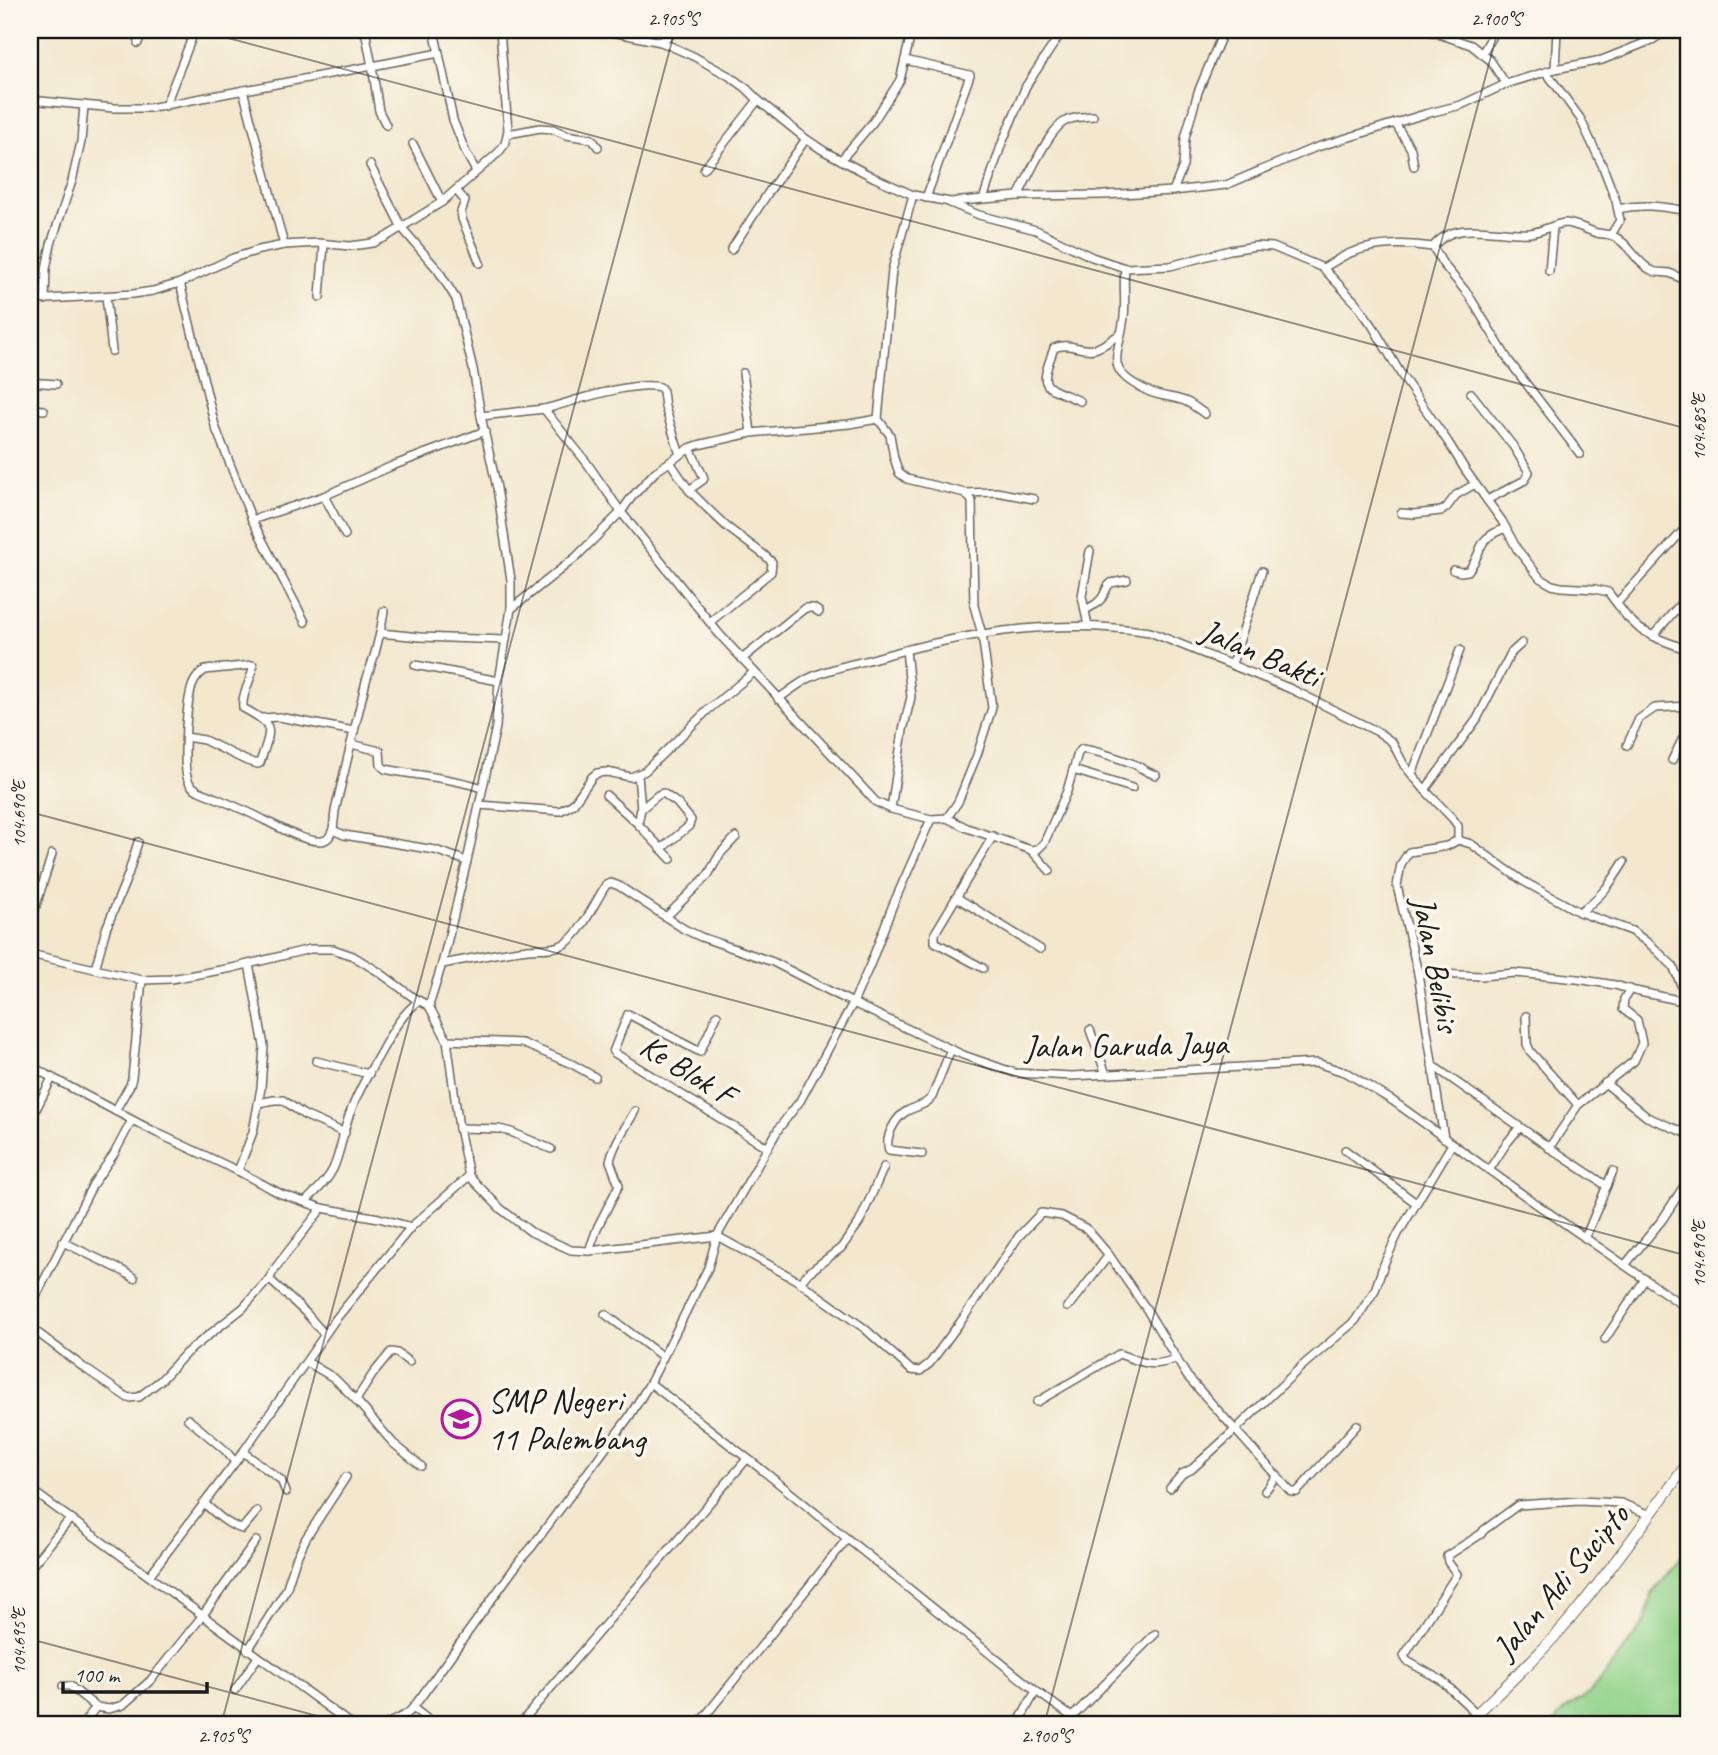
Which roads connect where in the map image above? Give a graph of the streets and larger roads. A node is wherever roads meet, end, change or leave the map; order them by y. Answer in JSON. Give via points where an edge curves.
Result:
{"nodes":[{"id":1,"x":143,"y":30,"type":"edge"},
{"id":2,"x":195,"y":30,"type":"edge"},
{"id":3,"x":365,"y":30,"type":"edge"},
{"id":4,"x":434,"y":30,"type":"edge"},
{"id":5,"x":500,"y":30,"type":"edge"},
{"id":6,"x":603,"y":30,"type":"edge"},
{"id":7,"x":675,"y":30,"type":"edge"},
{"id":8,"x":912,"y":30,"type":"edge"},
{"id":9,"x":1063,"y":30,"type":"edge"},
{"id":10,"x":1224,"y":30,"type":"edge"},
{"id":11,"x":1427,"y":30,"type":"edge"},
{"id":12,"x":1495,"y":30,"type":"edge"},
{"id":13,"x":1557,"y":30,"type":"edge"},
{"id":14,"x":1670,"y":30,"type":"edge"},
{"id":15,"x":661,"y":42,"type":"junction"},
{"id":16,"x":138,"y":43,"type":"dead end"},
{"id":17,"x":439,"y":53,"type":"junction"},
{"id":18,"x":1482,"y":54,"type":"junction"},
{"id":19,"x":905,"y":60,"type":"junction"},
{"id":20,"x":372,"y":66,"type":"junction"},
{"id":21,"x":1555,"y":69,"type":"junction"},
{"id":22,"x":1546,"y":72,"type":"junction"},
{"id":23,"x":1506,"y":84,"type":"junction"},
{"id":24,"x":243,"y":90,"type":"junction"},
{"id":25,"x":30,"y":100,"type":"edge"},
{"id":26,"x":758,"y":100,"type":"junction"},
{"id":27,"x":84,"y":105,"type":"junction"},
{"id":28,"x":165,"y":106,"type":"junction"},
{"id":29,"x":1093,"y":116,"type":"dead end"},
{"id":30,"x":1395,"y":123,"type":"junction"},
{"id":31,"x":386,"y":125,"type":"dead end"},
{"id":32,"x":508,"y":134,"type":"junction"},
{"id":33,"x":806,"y":139,"type":"junction"},
{"id":34,"x":412,"y":144,"type":"dead end"},
{"id":35,"x":598,"y":147,"type":"dead end"},
{"id":36,"x":841,"y":160,"type":"junction"},
{"id":37,"x":370,"y":165,"type":"dead end"},
{"id":38,"x":1414,"y":166,"type":"dead end"},
{"id":39,"x":704,"y":169,"type":"dead end"},
{"id":40,"x":476,"y":171,"type":"junction"},
{"id":41,"x":456,"y":190,"type":"junction"},
{"id":42,"x":1173,"y":191,"type":"junction"},
{"id":43,"x":913,"y":195,"type":"junction"},
{"id":44,"x":1018,"y":196,"type":"junction"},
{"id":45,"x":926,"y":198,"type":"junction"},
{"id":46,"x":983,"y":198,"type":"junction"},
{"id":47,"x":442,"y":202,"type":"junction"},
{"id":48,"x":950,"y":202,"type":"junction"},
{"id":49,"x":1618,"y":209,"type":"junction"},
{"id":50,"x":1688,"y":211,"type":"edge"},
{"id":51,"x":1553,"y":227,"type":"junction"},
{"id":52,"x":401,"y":228,"type":"junction"},
{"id":53,"x":1611,"y":235,"type":"junction"},
{"id":54,"x":324,"y":244,"type":"junction"},
{"id":55,"x":284,"y":245,"type":"junction"},
{"id":56,"x":1433,"y":247,"type":"junction"},
{"id":57,"x":731,"y":250,"type":"dead end"},
{"id":58,"x":480,"y":263,"type":"dead end"},
{"id":59,"x":1125,"y":268,"type":"junction"},
{"id":60,"x":1323,"y":268,"type":"junction"},
{"id":61,"x":1549,"y":271,"type":"dead end"},
{"id":62,"x":180,"y":283,"type":"junction"},
{"id":63,"x":1688,"y":283,"type":"edge"},
{"id":64,"x":106,"y":296,"type":"junction"},
{"id":65,"x":320,"y":297,"type":"dead end"},
{"id":66,"x":30,"y":300,"type":"edge"},
{"id":67,"x":45,"y":300,"type":"junction"},
{"id":68,"x":1120,"y":333,"type":"junction"},
{"id":69,"x":112,"y":351,"type":"dead end"},
{"id":70,"x":743,"y":373,"type":"dead end"},
{"id":71,"x":30,"y":382,"type":"edge"},
{"id":72,"x":56,"y":384,"type":"dead end"},
{"id":73,"x":1471,"y":393,"type":"dead end"},
{"id":74,"x":1080,"y":401,"type":"dead end"},
{"id":75,"x":30,"y":409,"type":"edge"},
{"id":76,"x":544,"y":409,"type":"junction"},
{"id":77,"x":44,"y":410,"type":"dead end"},
{"id":78,"x":1205,"y":414,"type":"dead end"},
{"id":79,"x":481,"y":416,"type":"junction"},
{"id":80,"x":878,"y":419,"type":"junction"},
{"id":81,"x":485,"y":431,"type":"junction"},
{"id":82,"x":751,"y":433,"type":"junction"},
{"id":83,"x":690,"y":448,"type":"junction"},
{"id":84,"x":1580,"y":454,"type":"dead end"},
{"id":85,"x":680,"y":455,"type":"junction"},
{"id":86,"x":670,"y":462,"type":"junction"},
{"id":87,"x":1475,"y":484,"type":"junction"},
{"id":88,"x":689,"y":490,"type":"junction"},
{"id":89,"x":965,"y":493,"type":"junction"},
{"id":90,"x":324,"y":496,"type":"junction"},
{"id":91,"x":1034,"y":499,"type":"dead end"},
{"id":92,"x":1487,"y":500,"type":"junction"},
{"id":93,"x":621,"y":512,"type":"junction"},
{"id":94,"x":1401,"y":513,"type":"dead end"},
{"id":95,"x":252,"y":520,"type":"junction"},
{"id":96,"x":1688,"y":525,"type":"edge"},
{"id":97,"x":1506,"y":528,"type":"junction"},
{"id":98,"x":345,"y":535,"type":"dead end"},
{"id":99,"x":1090,"y":551,"type":"dead end"},
{"id":100,"x":1453,"y":570,"type":"dead end"},
{"id":101,"x":1262,"y":571,"type":"dead end"},
{"id":102,"x":1127,"y":580,"type":"dead end"},
{"id":103,"x":1688,"y":595,"type":"edge"},
{"id":104,"x":1617,"y":603,"type":"junction"},
{"id":105,"x":511,"y":609,"type":"junction"},
{"id":106,"x":1085,"y":610,"type":"junction"},
{"id":107,"x":384,"y":611,"type":"dead end"},
{"id":108,"x":819,"y":612,"type":"dead end"},
{"id":109,"x":305,"y":622,"type":"dead end"},
{"id":110,"x":710,"y":622,"type":"junction"},
{"id":111,"x":1088,"y":626,"type":"junction"},
{"id":112,"x":380,"y":633,"type":"junction"},
{"id":113,"x":982,"y":634,"type":"junction"},
{"id":114,"x":1653,"y":636,"type":"junction"},
{"id":115,"x":506,"y":640,"type":"junction"},
{"id":116,"x":1522,"y":643,"type":"dead end"},
{"id":117,"x":906,"y":650,"type":"junction"},
{"id":118,"x":1460,"y":650,"type":"dead end"},
{"id":119,"x":1688,"y":650,"type":"edge"},
{"id":120,"x":742,"y":659,"type":"junction"},
{"id":121,"x":1232,"y":664,"type":"junction"},
{"id":122,"x":415,"y":665,"type":"dead end"},
{"id":123,"x":754,"y":673,"type":"junction"},
{"id":124,"x":499,"y":681,"type":"junction"},
{"id":125,"x":778,"y":699,"type":"junction"},
{"id":126,"x":1688,"y":706,"type":"edge"},
{"id":127,"x":262,"y":718,"type":"junction"},
{"id":128,"x":1688,"y":728,"type":"edge"},
{"id":129,"x":354,"y":731,"type":"junction"},
{"id":130,"x":186,"y":737,"type":"junction"},
{"id":131,"x":351,"y":744,"type":"junction"},
{"id":132,"x":1627,"y":745,"type":"dead end"},
{"id":133,"x":1672,"y":760,"type":"dead end"},
{"id":134,"x":1073,"y":770,"type":"junction"},
{"id":135,"x":1412,"y":774,"type":"junction"},
{"id":136,"x":638,"y":775,"type":"junction"},
{"id":137,"x":1156,"y":775,"type":"dead end"},
{"id":138,"x":482,"y":788,"type":"junction"},
{"id":139,"x":1132,"y":788,"type":"dead end"},
{"id":140,"x":1425,"y":790,"type":"junction"},
{"id":141,"x":606,"y":794,"type":"dead end"},
{"id":142,"x":479,"y":805,"type":"junction"},
{"id":143,"x":641,"y":809,"type":"junction"},
{"id":144,"x":891,"y":809,"type":"junction"},
{"id":145,"x":947,"y":818,"type":"junction"},
{"id":146,"x":931,"y":819,"type":"junction"},
{"id":147,"x":638,"y":824,"type":"junction"},
{"id":148,"x":333,"y":830,"type":"junction"},
{"id":149,"x":993,"y":836,"type":"junction"},
{"id":150,"x":736,"y":837,"type":"dead end"},
{"id":151,"x":1458,"y":840,"type":"junction"},
{"id":152,"x":138,"y":842,"type":"dead end"},
{"id":153,"x":662,"y":849,"type":"junction"},
{"id":154,"x":1031,"y":850,"type":"junction"},
{"id":155,"x":52,"y":854,"type":"dead end"},
{"id":156,"x":671,"y":859,"type":"dead end"},
{"id":157,"x":467,"y":861,"type":"junction"},
{"id":158,"x":1624,"y":862,"type":"dead end"},
{"id":159,"x":1050,"y":871,"type":"dead end"},
{"id":160,"x":956,"y":897,"type":"junction"},
{"id":161,"x":1579,"y":912,"type":"junction"},
{"id":162,"x":666,"y":917,"type":"junction"},
{"id":163,"x":30,"y":925,"type":"edge"},
{"id":164,"x":1040,"y":949,"type":"dead end"},
{"id":165,"x":30,"y":954,"type":"edge"},
{"id":166,"x":249,"y":964,"type":"junction"},
{"id":167,"x":442,"y":964,"type":"junction"},
{"id":168,"x":984,"y":968,"type":"dead end"},
{"id":169,"x":95,"y":969,"type":"junction"},
{"id":170,"x":1418,"y":973,"type":"junction"},
{"id":171,"x":142,"y":980,"type":"junction"},
{"id":172,"x":1630,"y":989,"type":"junction"},
{"id":173,"x":1685,"y":995,"type":"edge"},
{"id":174,"x":419,"y":1000,"type":"junction"},
{"id":175,"x":853,"y":1003,"type":"junction"},
{"id":176,"x":429,"y":1006,"type":"junction"},
{"id":177,"x":718,"y":1015,"type":"dead end"},
{"id":178,"x":1526,"y":1016,"type":"dead end"},
{"id":179,"x":1090,"y":1030,"type":"dead end"},
{"id":180,"x":447,"y":1040,"type":"junction"},
{"id":181,"x":951,"y":1049,"type":"junction"},
{"id":182,"x":316,"y":1061,"type":"dead end"},
{"id":183,"x":30,"y":1065,"type":"edge"},
{"id":184,"x":1432,"y":1065,"type":"junction"},
{"id":185,"x":369,"y":1074,"type":"junction"},
{"id":186,"x":1106,"y":1074,"type":"junction"},
{"id":187,"x":595,"y":1077,"type":"dead end"},
{"id":188,"x":52,"y":1078,"type":"junction"},
{"id":189,"x":1605,"y":1083,"type":"junction"},
{"id":190,"x":258,"y":1103,"type":"junction"},
{"id":191,"x":1578,"y":1105,"type":"junction"},
{"id":192,"x":115,"y":1111,"type":"junction"},
{"id":193,"x":635,"y":1111,"type":"dead end"},
{"id":194,"x":132,"y":1120,"type":"junction"},
{"id":195,"x":30,"y":1121,"type":"edge"},
{"id":196,"x":1520,"y":1127,"type":"junction"},
{"id":197,"x":459,"y":1128,"type":"junction"},
{"id":198,"x":345,"y":1133,"type":"junction"},
{"id":199,"x":1688,"y":1134,"type":"edge"},
{"id":200,"x":1448,"y":1141,"type":"junction"},
{"id":201,"x":768,"y":1148,"type":"junction"},
{"id":202,"x":1549,"y":1148,"type":"junction"},
{"id":203,"x":551,"y":1149,"type":"dead end"},
{"id":204,"x":1345,"y":1150,"type":"dead end"},
{"id":205,"x":922,"y":1154,"type":"dead end"},
{"id":206,"x":884,"y":1167,"type":"dead end"},
{"id":207,"x":1489,"y":1170,"type":"junction"},
{"id":208,"x":238,"y":1171,"type":"junction"},
{"id":209,"x":1614,"y":1171,"type":"dead end"},
{"id":210,"x":469,"y":1176,"type":"junction"},
{"id":211,"x":1688,"y":1180,"type":"edge"},
{"id":212,"x":1607,"y":1186,"type":"junction"},
{"id":213,"x":305,"y":1202,"type":"junction"},
{"id":214,"x":1416,"y":1203,"type":"junction"},
{"id":215,"x":322,"y":1208,"type":"junction"},
{"id":216,"x":411,"y":1227,"type":"junction"},
{"id":217,"x":717,"y":1236,"type":"junction"},
{"id":218,"x":1585,"y":1238,"type":"junction"},
{"id":219,"x":63,"y":1242,"type":"junction"},
{"id":220,"x":589,"y":1251,"type":"junction"},
{"id":221,"x":1109,"y":1255,"type":"junction"},
{"id":222,"x":1625,"y":1265,"type":"junction"},
{"id":223,"x":134,"y":1278,"type":"dead end"},
{"id":224,"x":269,"y":1279,"type":"junction"},
{"id":225,"x":1645,"y":1279,"type":"junction"},
{"id":226,"x":800,"y":1283,"type":"junction"},
{"id":227,"x":1067,"y":1307,"type":"dead end"},
{"id":228,"x":30,"y":1308,"type":"edge"},
{"id":229,"x":1688,"y":1309,"type":"edge"},
{"id":230,"x":605,"y":1314,"type":"dead end"},
{"id":231,"x":30,"y":1327,"type":"edge"},
{"id":232,"x":324,"y":1334,"type":"junction"},
{"id":233,"x":1605,"y":1339,"type":"dead end"},
{"id":234,"x":663,"y":1357,"type":"junction"},
{"id":235,"x":1177,"y":1359,"type":"junction"},
{"id":236,"x":307,"y":1362,"type":"junction"},
{"id":237,"x":409,"y":1362,"type":"dead end"},
{"id":238,"x":650,"y":1383,"type":"junction"},
{"id":239,"x":356,"y":1399,"type":"junction"},
{"id":240,"x":1037,"y":1402,"type":"dead end"},
{"id":241,"x":188,"y":1419,"type":"dead end"},
{"id":242,"x":1357,"y":1425,"type":"dead end"},
{"id":243,"x":1235,"y":1430,"type":"junction"},
{"id":244,"x":243,"y":1452,"type":"junction"},
{"id":245,"x":747,"y":1459,"type":"junction"},
{"id":246,"x":235,"y":1462,"type":"junction"},
{"id":247,"x":1688,"y":1463,"type":"edge"},
{"id":248,"x":421,"y":1466,"type":"dead end"},
{"id":249,"x":1277,"y":1475,"type":"junction"},
{"id":250,"x":346,"y":1477,"type":"dead end"},
{"id":251,"x":1170,"y":1488,"type":"dead end"},
{"id":252,"x":30,"y":1489,"type":"edge"},
{"id":253,"x":1265,"y":1491,"type":"dead end"},
{"id":254,"x":286,"y":1492,"type":"dead end"},
{"id":255,"x":204,"y":1503,"type":"junction"},
{"id":256,"x":257,"y":1511,"type":"dead end"},
{"id":257,"x":1650,"y":1515,"type":"junction"},
{"id":258,"x":70,"y":1519,"type":"junction"},
{"id":259,"x":847,"y":1539,"type":"junction"},
{"id":260,"x":256,"y":1541,"type":"dead end"},
{"id":261,"x":30,"y":1568,"type":"edge"},
{"id":262,"x":149,"y":1576,"type":"junction"},
{"id":263,"x":203,"y":1615,"type":"junction"},
{"id":264,"x":1155,"y":1634,"type":"dead end"},
{"id":265,"x":248,"y":1650,"type":"junction"},
{"id":266,"x":258,"y":1657,"type":"junction"},
{"id":267,"x":63,"y":1686,"type":"dead end"},
{"id":268,"x":235,"y":1690,"type":"dead end"},
{"id":269,"x":1036,"y":1691,"type":"junction"},
{"id":270,"x":96,"y":1707,"type":"junction"},
{"id":271,"x":413,"y":1708,"type":"junction"},
{"id":272,"x":407,"y":1714,"type":"junction"},
{"id":273,"x":1477,"y":1714,"type":"junction"},
{"id":274,"x":1072,"y":1717,"type":"junction"},
{"id":275,"x":84,"y":1722,"type":"edge"},
{"id":276,"x":94,"y":1725,"type":"edge"},
{"id":277,"x":352,"y":1725,"type":"edge"},
{"id":278,"x":385,"y":1725,"type":"edge"},
{"id":279,"x":398,"y":1725,"type":"edge"},
{"id":280,"x":435,"y":1725,"type":"edge"},
{"id":281,"x":519,"y":1725,"type":"edge"},
{"id":282,"x":698,"y":1725,"type":"edge"},
{"id":283,"x":1017,"y":1725,"type":"edge"},
{"id":284,"x":1082,"y":1725,"type":"edge"},
{"id":285,"x":1465,"y":1725,"type":"edge"}],
"edges":[{"from":1,"to":16,"type":"street"},
{"from":2,"to":28,"type":"street"},
{"from":3,"to":20,"type":"street"},
{"from":4,"to":17,"type":"street"},
{"from":5,"to":32,"type":"street"},
{"from":6,"to":15,"type":"street"},
{"from":7,"to":15,"type":"street"},
{"from":8,"to":19,"type":"street"},
{"from":9,"to":46,"type":"street","via":[[1026,86]]},
{"from":10,"to":42,"type":"street","via":[[1198,92],[1185,138],[1183,166]]},
{"from":11,"to":18,"type":"street","via":[[1471,45]]},
{"from":12,"to":18,"type":"street"},
{"from":13,"to":21,"type":"street"},
{"from":14,"to":21,"type":"street","via":[[1602,60]]},
{"from":15,"to":26,"type":"street","via":[[729,76]]},
{"from":17,"to":20,"type":"street"},
{"from":17,"to":40,"type":"street","via":[[453,120]]},
{"from":18,"to":23,"type":"street"},
{"from":19,"to":36,"type":"street","via":[[901,80]]},
{"from":19,"to":45,"type":"street","via":[[970,75]]},
{"from":20,"to":24,"type":"street"},
{"from":20,"to":31,"type":"street","via":[[379,111]]},
{"from":21,"to":22,"type":"street"},
{"from":22,"to":23,"type":"street"},
{"from":22,"to":49,"type":"street","via":[[1580,118]]},
{"from":23,"to":30,"type":"street","via":[[1461,105]]},
{"from":24,"to":28,"type":"street"},
{"from":24,"to":55,"type":"street"},
{"from":25,"to":27,"type":"street"},
{"from":26,"to":33,"type":"street"},
{"from":26,"to":39,"type":"street"},
{"from":27,"to":28,"type":"street"},
{"from":27,"to":67,"type":"street","via":[[72,181],[46,269]]},
{"from":29,"to":44,"type":"street","via":[[1065,121],[1058,127]]},
{"from":30,"to":38,"type":"street","via":[[1411,149]]},
{"from":30,"to":42,"type":"street","via":[[1314,148],[1226,186]]},
{"from":32,"to":35,"type":"street","via":[[554,129],[592,139]]},
{"from":32,"to":40,"type":"street","via":[[503,148]]},
{"from":33,"to":36,"type":"street"},
{"from":33,"to":57,"type":"street"},
{"from":34,"to":47,"type":"street"},
{"from":36,"to":43,"type":"street"},
{"from":37,"to":52,"type":"street"},
{"from":40,"to":41,"type":"street"},
{"from":41,"to":47,"type":"street"},
{"from":41,"to":58,"type":"street","via":[[465,201],[462,219]]},
{"from":42,"to":44,"type":"street"},
{"from":43,"to":45,"type":"street"},
{"from":43,"to":80,"type":"street","via":[[892,270]]},
{"from":44,"to":46,"type":"street"},
{"from":45,"to":48,"type":"street"},
{"from":46,"to":48,"type":"street"},
{"from":47,"to":52,"type":"street"},
{"from":48,"to":59,"type":"street","via":[[1036,230]]},
{"from":49,"to":50,"type":"street","via":[[1645,205]]},
{"from":49,"to":53,"type":"street","via":[[1620,220]]},
{"from":51,"to":53,"type":"street","via":[[1565,223]]},
{"from":51,"to":56,"type":"street","via":[[1510,234],[1460,231],[1447,234]]},
{"from":51,"to":61,"type":"street"},
{"from":52,"to":54,"type":"street","via":[[362,245]]},
{"from":52,"to":79,"type":"street","via":[[438,270],[456,299]]},
{"from":53,"to":63,"type":"street","via":[[1654,271],[1672,273]]},
{"from":54,"to":55,"type":"street"},
{"from":54,"to":65,"type":"street"},
{"from":55,"to":62,"type":"street","via":[[233,258]]},
{"from":56,"to":60,"type":"street","via":[[1378,246],[1351,252]]},
{"from":56,"to":84,"type":"street"},
{"from":59,"to":60,"type":"street","via":[[1170,267],[1256,246],[1273,247]]},
{"from":59,"to":68,"type":"street"},
{"from":60,"to":87,"type":"street","via":[[1372,325]]},
{"from":62,"to":64,"type":"street"},
{"from":62,"to":95,"type":"street","via":[[215,426]]},
{"from":64,"to":67,"type":"street"},
{"from":64,"to":69,"type":"street"},
{"from":66,"to":67,"type":"street"},
{"from":68,"to":74,"type":"street","via":[[1097,348],[1054,348],[1045,382]]},
{"from":68,"to":78,"type":"street","via":[[1115,357],[1119,370],[1131,382],[1185,401]]},
{"from":70,"to":82,"type":"street"},
{"from":71,"to":72,"type":"street"},
{"from":73,"to":92,"type":"street","via":[[1529,472],[1525,480]]},
{"from":75,"to":77,"type":"street"},
{"from":76,"to":79,"type":"street"},
{"from":76,"to":85,"type":"street","via":[[643,385],[660,387]]},
{"from":76,"to":93,"type":"street"},
{"from":79,"to":81,"type":"street"},
{"from":80,"to":82,"type":"street"},
{"from":80,"to":89,"type":"street","via":[[890,435],[899,473]]},
{"from":81,"to":90,"type":"street"},
{"from":81,"to":105,"type":"street","via":[[512,580]]},
{"from":82,"to":83,"type":"street"},
{"from":83,"to":85,"type":"street"},
{"from":83,"to":88,"type":"street","via":[[704,480]]},
{"from":85,"to":86,"type":"street"},
{"from":86,"to":88,"type":"street"},
{"from":86,"to":93,"type":"street","via":[[655,472]]},
{"from":87,"to":92,"type":"street"},
{"from":87,"to":94,"type":"street","via":[[1440,511]]},
{"from":88,"to":110,"type":"street","via":[[772,562],[771,572]]},
{"from":89,"to":91,"type":"street","via":[[996,492]]},
{"from":89,"to":113,"type":"street","via":[[972,501],[974,606]]},
{"from":90,"to":95,"type":"street"},
{"from":90,"to":98,"type":"street"},
{"from":92,"to":97,"type":"street"},
{"from":93,"to":105,"type":"street","via":[[576,557]]},
{"from":93,"to":110,"type":"street"},
{"from":95,"to":109,"type":"street"},
{"from":96,"to":104,"type":"street"},
{"from":97,"to":100,"type":"street","via":[[1486,537],[1468,571]]},
{"from":97,"to":104,"type":"street","via":[[1540,578],[1561,587],[1608,592]]},
{"from":99,"to":106,"type":"street","via":[[1082,596]]},
{"from":101,"to":121,"type":"street"},
{"from":102,"to":106,"type":"street","via":[[1111,583],[1102,598]]},
{"from":103,"to":114,"type":"street"},
{"from":104,"to":114,"type":"street","via":[[1640,629]]},
{"from":105,"to":115,"type":"street"},
{"from":106,"to":111,"type":"street"},
{"from":107,"to":112,"type":"street"},
{"from":108,"to":120,"type":"street","via":[[805,608]]},
{"from":110,"to":120,"type":"street"},
{"from":111,"to":113,"type":"street","name":"Jalan Bakti"},
{"from":111,"to":121,"type":"street","name":"Jalan Bakti","via":[[1150,632]]},
{"from":112,"to":115,"type":"street"},
{"from":112,"to":129,"type":"street"},
{"from":113,"to":117,"type":"street","name":"Jalan Bakti"},
{"from":113,"to":145,"type":"street","via":[[992,708],[958,803]]},
{"from":114,"to":119,"type":"street"},
{"from":115,"to":124,"type":"street"},
{"from":116,"to":140,"type":"street","via":[[1511,653],[1477,719]]},
{"from":117,"to":125,"type":"street","name":"Jalan Bakti","via":[[814,676]]},
{"from":117,"to":144,"type":"street","via":[[911,697]]},
{"from":118,"to":135,"type":"street"},
{"from":120,"to":123,"type":"street"},
{"from":121,"to":135,"type":"street","name":"Jalan Bakti","via":[[1378,732],[1392,742]]},
{"from":122,"to":124,"type":"street"},
{"from":123,"to":125,"type":"street"},
{"from":123,"to":136,"type":"street"},
{"from":124,"to":138,"type":"street","via":[[496,727]]},
{"from":125,"to":144,"type":"street","via":[[876,802]]},
{"from":126,"to":132,"type":"street","via":[[1655,708],[1639,719]]},
{"from":127,"to":129,"type":"street","via":[[279,716]]},
{"from":127,"to":130,"type":"street","via":[[269,734],[258,764],[204,740]]},
{"from":127,"to":130,"type":"street","via":[[242,705],[253,665],[205,670],[193,683]]},
{"from":128,"to":133,"type":"street"},
{"from":129,"to":131,"type":"street"},
{"from":130,"to":148,"type":"street","via":[[185,770],[192,788],[297,836],[324,841]]},
{"from":131,"to":138,"type":"street","via":[[381,752],[385,769]]},
{"from":131,"to":148,"type":"street"},
{"from":134,"to":137,"type":"street","via":[[1078,753],[1089,750]]},
{"from":134,"to":139,"type":"street"},
{"from":134,"to":154,"type":"street","via":[[1044,843]]},
{"from":135,"to":140,"type":"street","name":"Jalan Bakti"},
{"from":136,"to":142,"type":"street","via":[[597,773],[573,804],[560,811]]},
{"from":136,"to":143,"type":"street"},
{"from":138,"to":142,"type":"street"},
{"from":140,"to":151,"type":"street","name":"Jalan Bakti","via":[[1458,826]]},
{"from":141,"to":147,"type":"street"},
{"from":142,"to":157,"type":"street"},
{"from":143,"to":147,"type":"street"},
{"from":143,"to":153,"type":"street","via":[[663,793],[691,820]]},
{"from":144,"to":146,"type":"street"},
{"from":145,"to":146,"type":"street"},
{"from":145,"to":149,"type":"street"},
{"from":146,"to":175,"type":"street"},
{"from":147,"to":153,"type":"street"},
{"from":148,"to":157,"type":"street","via":[[435,850]]},
{"from":149,"to":154,"type":"street"},
{"from":149,"to":160,"type":"street"},
{"from":150,"to":162,"type":"street","via":[[708,875]]},
{"from":151,"to":161,"type":"street"},
{"from":151,"to":170,"type":"street","name":"Jalan Belibis","via":[[1409,852],[1401,864],[1397,886]]},
{"from":152,"to":169,"type":"street"},
{"from":153,"to":156,"type":"street"},
{"from":154,"to":159,"type":"street"},
{"from":155,"to":163,"type":"street"},
{"from":157,"to":167,"type":"street"},
{"from":158,"to":161,"type":"street","via":[[1608,887]]},
{"from":160,"to":164,"type":"street"},
{"from":160,"to":168,"type":"street","via":[[935,933],[935,942]]},
{"from":161,"to":173,"type":"street","via":[[1632,931],[1652,946],[1672,966]]},
{"from":162,"to":167,"type":"street","name":"Jalan Garuda Jaya","via":[[609,883],[569,941],[556,948]]},
{"from":162,"to":175,"type":"street","name":"Jalan Garuda Jaya","via":[[701,937],[773,962]]},
{"from":165,"to":169,"type":"street"},
{"from":166,"to":171,"type":"street"},
{"from":166,"to":174,"type":"street","via":[[310,949],[333,949],[353,956]]},
{"from":166,"to":190,"type":"street","via":[[264,1046]]},
{"from":167,"to":176,"type":"street"},
{"from":169,"to":171,"type":"street"},
{"from":170,"to":172,"type":"street","via":[[1515,973]]},
{"from":170,"to":184,"type":"street","name":"Jalan Belibis"},
{"from":171,"to":192,"type":"street","via":[[132,1078]]},
{"from":172,"to":173,"type":"street"},
{"from":172,"to":189,"type":"street","via":[[1623,1009],[1637,1020],[1642,1043],[1634,1061]]},
{"from":174,"to":176,"type":"street"},
{"from":174,"to":185,"type":"street","via":[[391,1032]]},
{"from":175,"to":181,"type":"street","name":"Jalan Garuda Jaya"},
{"from":175,"to":201,"type":"street","via":[[800,1101]]},
{"from":176,"to":180,"type":"street"},
{"from":177,"to":201,"type":"street","name":"Ke Blok F","via":[[701,1052],[628,1014],[613,1052]]},
{"from":178,"to":191,"type":"street","via":[[1530,1051]]},
{"from":179,"to":186,"type":"street"},
{"from":180,"to":187,"type":"street","via":[[522,1043]]},
{"from":180,"to":197,"type":"street"},
{"from":181,"to":186,"type":"street","name":"Jalan Garuda Jaya","via":[[1015,1073]]},
{"from":181,"to":205,"type":"street","via":[[928,1103],[904,1113],[888,1140],[889,1150]]},
{"from":182,"to":185,"type":"street"},
{"from":183,"to":188,"type":"street"},
{"from":184,"to":196,"type":"street"},
{"from":184,"to":200,"type":"street","name":"Jalan Belibis"},
{"from":185,"to":198,"type":"street"},
{"from":186,"to":200,"type":"street","name":"Jalan Garuda Jaya","via":[[1317,1063],[1348,1073]]},
{"from":188,"to":192,"type":"street"},
{"from":188,"to":195,"type":"street"},
{"from":189,"to":191,"type":"street"},
{"from":189,"to":199,"type":"street","via":[[1647,1117]]},
{"from":190,"to":198,"type":"street","via":[[283,1100]]},
{"from":190,"to":208,"type":"street"},
{"from":191,"to":202,"type":"street"},
{"from":192,"to":194,"type":"street"},
{"from":193,"to":220,"type":"street","via":[[613,1149],[610,1161],[619,1185]]},
{"from":194,"to":208,"type":"street"},
{"from":194,"to":219,"type":"street"},
{"from":196,"to":202,"type":"street"},
{"from":196,"to":207,"type":"street"},
{"from":197,"to":203,"type":"street","via":[[499,1129]]},
{"from":197,"to":210,"type":"street"},
{"from":198,"to":213,"type":"street","via":[[332,1170]]},
{"from":200,"to":207,"type":"street","name":"Jalan Garuda Jaya"},
{"from":200,"to":214,"type":"street"},
{"from":201,"to":217,"type":"street"},
{"from":202,"to":212,"type":"street"},
{"from":204,"to":214,"type":"street"},
{"from":206,"to":226,"type":"street","via":[[859,1223],[841,1248]]},
{"from":207,"to":218,"type":"street","name":"Jalan Garuda Jaya"},
{"from":208,"to":213,"type":"street"},
{"from":209,"to":212,"type":"street"},
{"from":210,"to":216,"type":"street"},
{"from":210,"to":220,"type":"street","via":[[531,1232],[570,1250]]},
{"from":211,"to":222,"type":"street"},
{"from":212,"to":218,"type":"street"},
{"from":213,"to":215,"type":"street"},
{"from":214,"to":243,"type":"street","via":[[1375,1290],[1355,1321]]},
{"from":215,"to":216,"type":"street"},
{"from":215,"to":224,"type":"street"},
{"from":216,"to":232,"type":"street"},
{"from":217,"to":220,"type":"street"},
{"from":217,"to":226,"type":"street"},
{"from":217,"to":234,"type":"street","via":[[708,1268]]},
{"from":218,"to":222,"type":"street","name":"Jalan Garuda Jaya"},
{"from":219,"to":223,"type":"street"},
{"from":219,"to":228,"type":"street"},
{"from":221,"to":226,"type":"street","via":[[1087,1229],[1062,1216],[1041,1213],[920,1371],[911,1370],[864,1328]]},
{"from":221,"to":227,"type":"street"},
{"from":221,"to":235,"type":"street"},
{"from":222,"to":225,"type":"street","name":"Jalan Garuda Jaya"},
{"from":224,"to":231,"type":"street","via":[[243,1308],[139,1397],[128,1398]]},
{"from":224,"to":232,"type":"street"},
{"from":225,"to":229,"type":"street","name":"Jalan Garuda Jaya"},
{"from":225,"to":233,"type":"street"},
{"from":230,"to":234,"type":"street"},
{"from":232,"to":236,"type":"street"},
{"from":234,"to":238,"type":"street"},
{"from":235,"to":240,"type":"street","via":[[1162,1365],[1119,1354]]},
{"from":235,"to":243,"type":"street"},
{"from":236,"to":239,"type":"street","via":[[334,1378]]},
{"from":236,"to":244,"type":"street"},
{"from":237,"to":239,"type":"street","via":[[391,1352]]},
{"from":238,"to":245,"type":"street"},
{"from":238,"to":271,"type":"street"},
{"from":239,"to":248,"type":"street","via":[[393,1443]]},
{"from":241,"to":246,"type":"street"},
{"from":242,"to":249,"type":"street","via":[[1297,1492],[1291,1492]]},
{"from":243,"to":249,"type":"street"},
{"from":243,"to":251,"type":"street"},
{"from":244,"to":246,"type":"street"},
{"from":244,"to":254,"type":"street","via":[[281,1480]]},
{"from":245,"to":259,"type":"street"},
{"from":245,"to":281,"type":"street"},
{"from":246,"to":255,"type":"street"},
{"from":247,"to":257,"type":"street","name":"Jalan Adi Sucipto"},
{"from":249,"to":253,"type":"street"},
{"from":250,"to":265,"type":"street","via":[[306,1538],[286,1590]]},
{"from":252,"to":258,"type":"street"},
{"from":255,"to":256,"type":"street","via":[[238,1528]]},
{"from":255,"to":262,"type":"street"},
{"from":257,"to":273,"type":"street","name":"Jalan Adi Sucipto","via":[[1570,1619]]},
{"from":257,"to":273,"type":"street","via":[[1621,1503],[1518,1505],[1447,1556],[1457,1574],[1404,1656],[1441,1679]]},
{"from":258,"to":261,"type":"street"},
{"from":258,"to":262,"type":"street"},
{"from":259,"to":269,"type":"street"},
{"from":259,"to":282,"type":"street"},
{"from":260,"to":263,"type":"street"},
{"from":262,"to":263,"type":"street"},
{"from":263,"to":265,"type":"street"},
{"from":263,"to":270,"type":"street","via":[[151,1680],[123,1705]]},
{"from":264,"to":274,"type":"street"},
{"from":265,"to":266,"type":"street"},
{"from":266,"to":268,"type":"street"},
{"from":266,"to":277,"type":"street"},
{"from":267,"to":270,"type":"street","via":[[70,1686]]},
{"from":269,"to":274,"type":"street"},
{"from":269,"to":283,"type":"street"},
{"from":270,"to":275,"type":"street"},
{"from":271,"to":272,"type":"street"},
{"from":271,"to":280,"type":"street"},
{"from":272,"to":278,"type":"street"},
{"from":272,"to":279,"type":"street"},
{"from":273,"to":285,"type":"street","name":"Jalan Adi Sucipto"},
{"from":274,"to":284,"type":"street"},
{"from":275,"to":276,"type":"street"}]}
